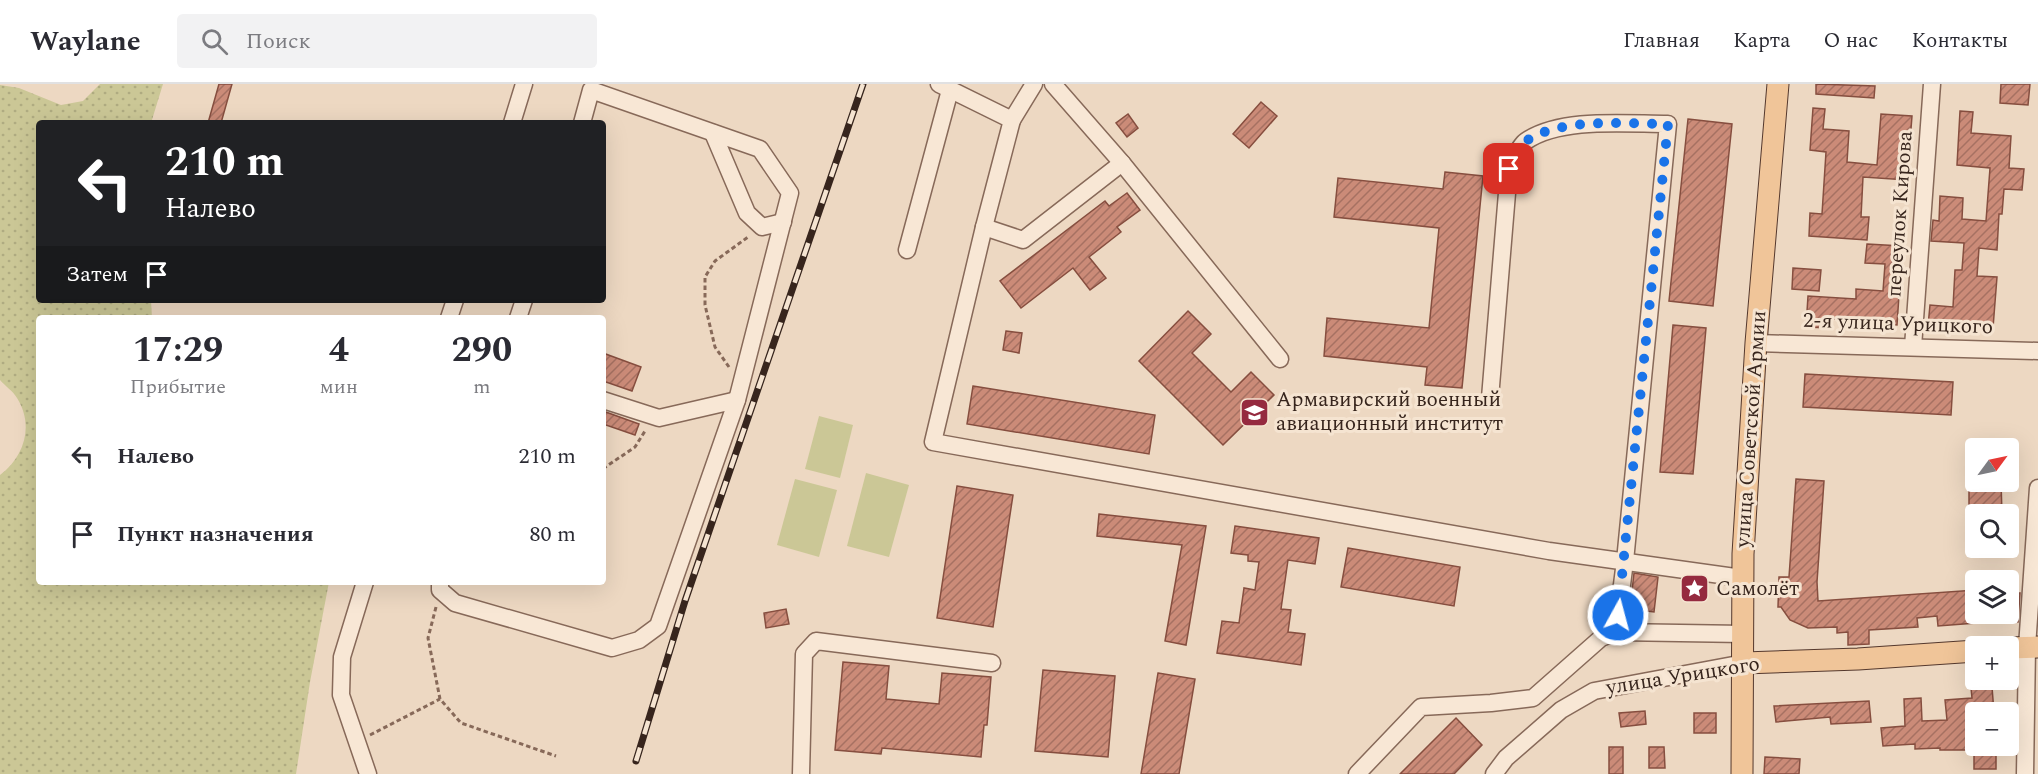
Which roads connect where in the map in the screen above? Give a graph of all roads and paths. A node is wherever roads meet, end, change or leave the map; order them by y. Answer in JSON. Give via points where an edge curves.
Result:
{"nodes":[{"id":1,"x":524,"y":84,"type":"edge"},
{"id":2,"x":1034,"y":84,"type":"edge"},
{"id":3,"x":1053,"y":84,"type":"edge"},
{"id":4,"x":1778,"y":84,"type":"edge"},
{"id":5,"x":1932,"y":84,"type":"edge"},
{"id":6,"x":590,"y":87,"type":"edge"},
{"id":7,"x":945,"y":87,"type":"edge"},
{"id":8,"x":513,"y":120,"type":"edge"},
{"id":9,"x":583,"y":120,"type":"edge"},
{"id":10,"x":1012,"y":120,"type":"junction"},
{"id":11,"x":713,"y":133,"type":"junction"},
{"id":12,"x":1122,"y":163,"type":"junction"},
{"id":13,"x":783,"y":222,"type":"junction"},
{"id":14,"x":762,"y":227,"type":"junction"},
{"id":15,"x":984,"y":227,"type":"junction"},
{"id":16,"x":907,"y":250,"type":"dead end"},
{"id":17,"x":1756,"y":343,"type":"junction"},
{"id":18,"x":1913,"y":347,"type":"junction"},
{"id":19,"x":2038,"y":351,"type":"edge"},
{"id":20,"x":1280,"y":359,"type":"dead end"},
{"id":21,"x":739,"y":392,"type":"junction"},
{"id":22,"x":1490,"y":398,"type":"dead end"},
{"id":23,"x":606,"y":401,"type":"edge"},
{"id":24,"x":654,"y":416,"type":"junction"},
{"id":25,"x":606,"y":467,"type":"edge"},
{"id":26,"x":2038,"y":488,"type":"edge"},
{"id":27,"x":1625,"y":561,"type":"junction"},
{"id":28,"x":1742,"y":578,"type":"junction"},
{"id":29,"x":364,"y":585,"type":"edge"},
{"id":30,"x":440,"y":586,"type":"edge"},
{"id":31,"x":1616,"y":632,"type":"junction"},
{"id":32,"x":1744,"y":634,"type":"junction"},
{"id":33,"x":2025,"y":647,"type":"edge"},
{"id":34,"x":1965,"y":652,"type":"edge"},
{"id":35,"x":992,"y":663,"type":"dead end"},
{"id":36,"x":1744,"y":663,"type":"junction"},
{"id":37,"x":440,"y":699,"type":"junction"},
{"id":38,"x":357,"y":742,"type":"junction"},
{"id":39,"x":556,"y":756,"type":"dead end"},
{"id":40,"x":368,"y":774,"type":"edge"},
{"id":41,"x":801,"y":774,"type":"edge"},
{"id":42,"x":1357,"y":774,"type":"edge"},
{"id":43,"x":1494,"y":774,"type":"edge"},
{"id":44,"x":1742,"y":774,"type":"edge"},
{"id":45,"x":2025,"y":774,"type":"edge"}],
"edges":[{"from":1,"to":8,"type":"street"},
{"from":2,"to":10,"type":"street"},
{"from":3,"to":12,"type":"street"},
{"from":4,"to":17,"type":"main road","name":"улица Советской Армии"},
{"from":5,"to":18,"type":"street","name":"переулок Кирова"},
{"from":6,"to":9,"type":"street"},
{"from":6,"to":11,"type":"street"},
{"from":7,"to":10,"type":"street"},
{"from":7,"to":16,"type":"street"},
{"from":10,"to":15,"type":"street"},
{"from":11,"to":13,"type":"street","via":[[760,149],[790,193]]},
{"from":11,"to":14,"type":"street","via":[[747,213]]},
{"from":12,"to":15,"type":"street","via":[[1023,240]]},
{"from":12,"to":20,"type":"street"},
{"from":13,"to":14,"type":"street"},
{"from":13,"to":21,"type":"street"},
{"from":14,"to":21,"type":"path","via":[[714,261],[705,278],[705,305],[715,348]]},
{"from":15,"to":27,"type":"street","via":[[933,442],[1549,551]]},
{"from":17,"to":18,"type":"street","name":"2-я улица Урицкого"},
{"from":17,"to":28,"type":"main road","name":"улица Советской Армии"},
{"from":18,"to":19,"type":"street","name":"2-я улица Урицкого"},
{"from":21,"to":24,"type":"street","via":[[659,418]]},
{"from":21,"to":30,"type":"street","via":[[658,626],[639,640],[612,648],[455,603]]},
{"from":22,"to":27,"type":"street","via":[[1509,169],[1524,142],[1584,123],[1668,124]]},
{"from":23,"to":24,"type":"street"},
{"from":24,"to":25,"type":"path","via":[[635,447]]},
{"from":26,"to":33,"type":"street"},
{"from":27,"to":28,"type":"street"},
{"from":27,"to":31,"type":"street"},
{"from":28,"to":32,"type":"main road","name":"улица Советской Армии"},
{"from":29,"to":38,"type":"street","via":[[342,657],[341,695]]},
{"from":30,"to":37,"type":"path","via":[[429,638]]},
{"from":31,"to":32,"type":"street"},
{"from":31,"to":42,"type":"street","via":[[1601,638],[1533,698],[1421,707]]},
{"from":32,"to":36,"type":"main road","name":"улица Советской Армии"},
{"from":33,"to":45,"type":"street"},
{"from":34,"to":36,"type":"main road","name":"улица Урицкого"},
{"from":35,"to":41,"type":"street","via":[[816,641],[804,654]]},
{"from":36,"to":43,"type":"street","name":"улица Урицкого","via":[[1594,691],[1561,710],[1506,758]]},
{"from":36,"to":44,"type":"main road","name":"улица Советской Армии"},
{"from":37,"to":38,"type":"path"},
{"from":37,"to":39,"type":"path","via":[[461,723]]},
{"from":38,"to":40,"type":"street"}]}
